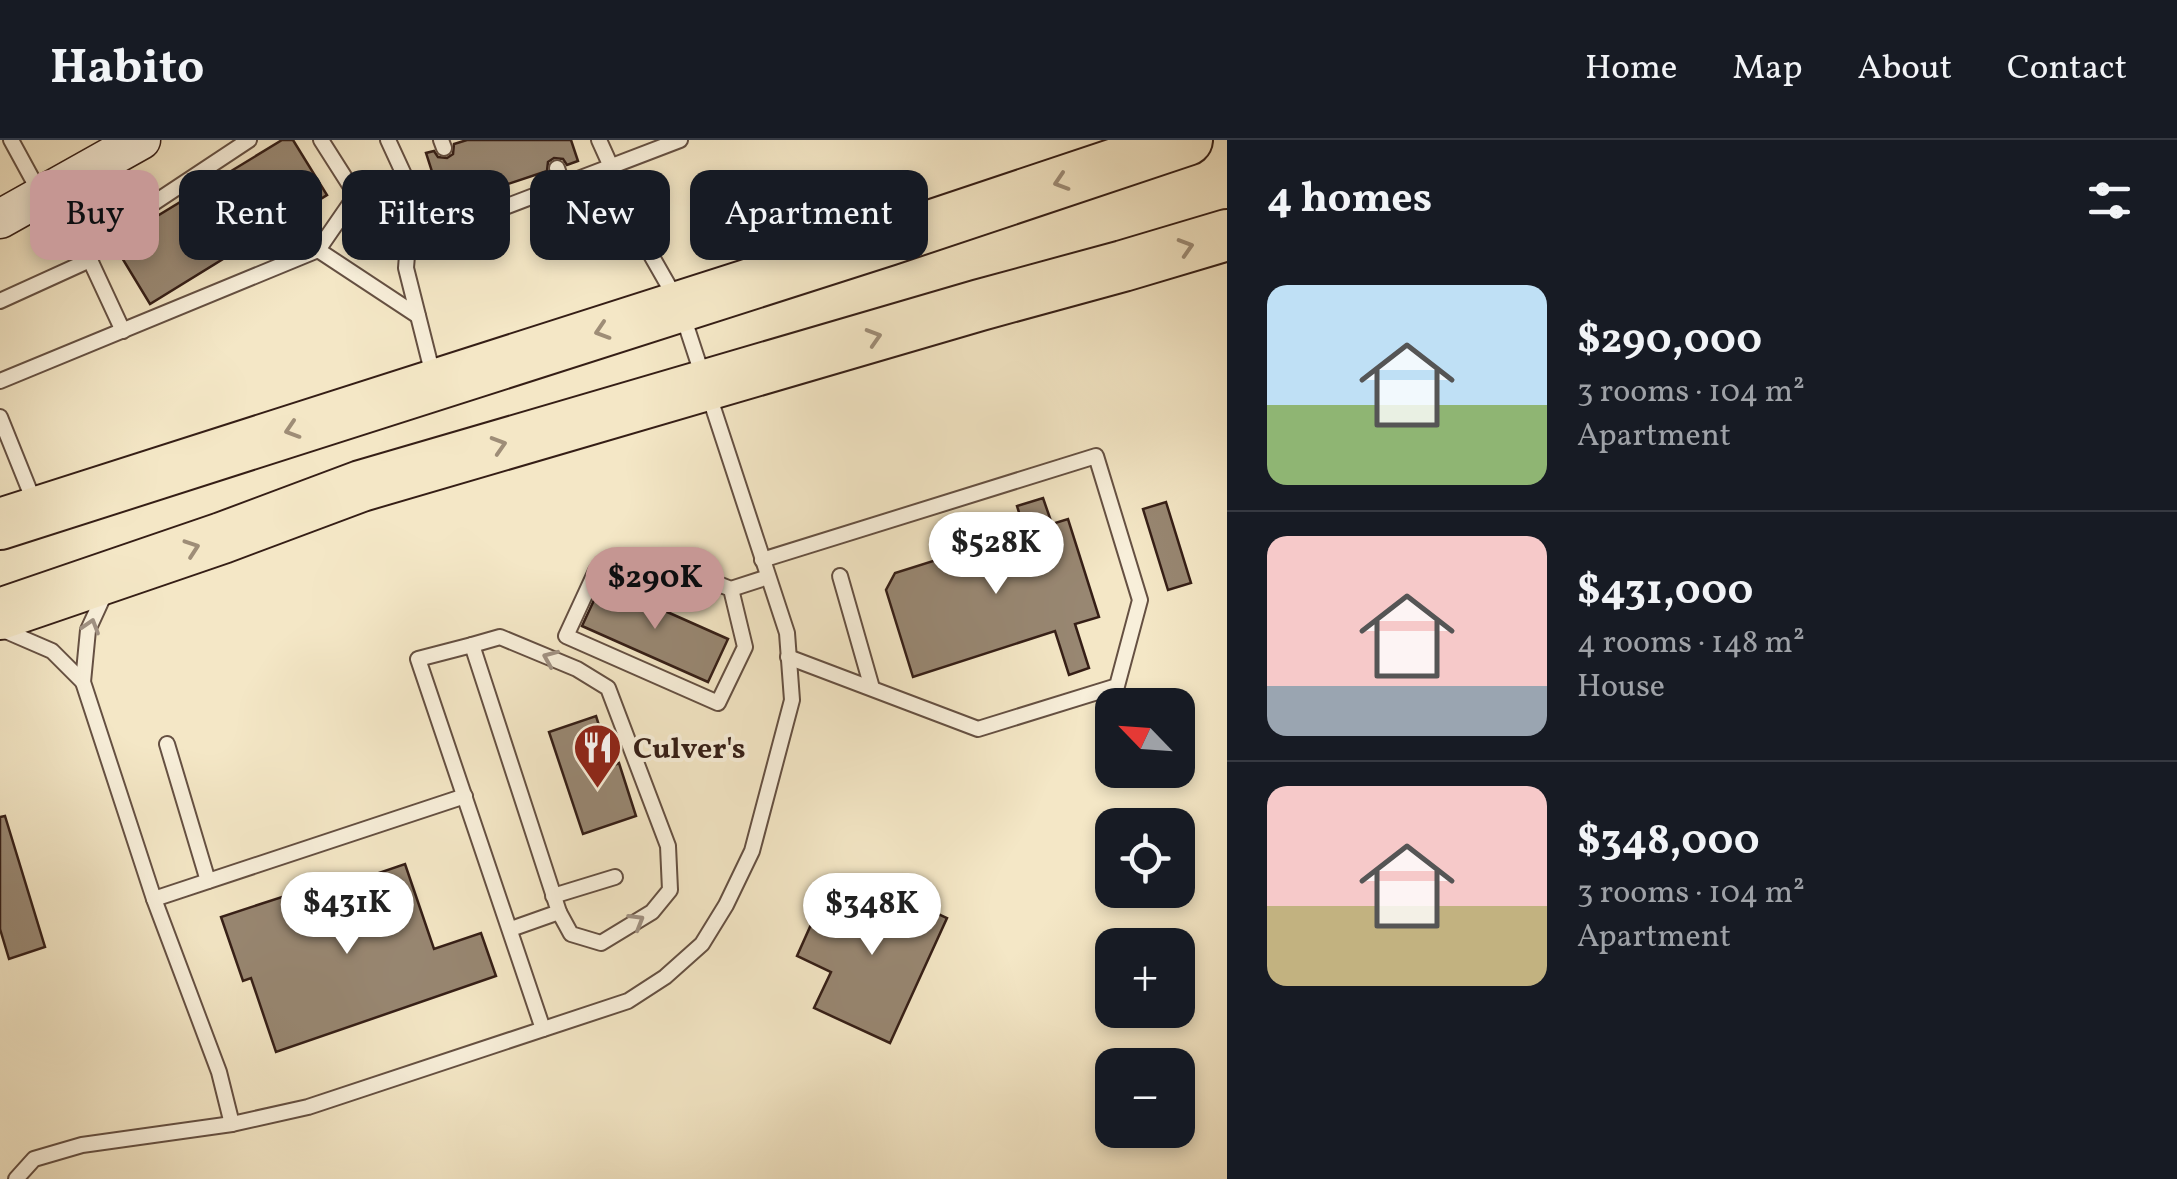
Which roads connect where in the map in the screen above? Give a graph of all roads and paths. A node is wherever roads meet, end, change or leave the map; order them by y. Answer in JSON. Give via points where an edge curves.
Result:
{"nodes":[{"id":1,"x":11,"y":140,"type":"edge"},
{"id":2,"x":142,"y":140,"type":"edge"},
{"id":3,"x":249,"y":140,"type":"edge"},
{"id":4,"x":320,"y":140,"type":"edge"},
{"id":5,"x":388,"y":140,"type":"edge"},
{"id":6,"x":599,"y":140,"type":"edge"},
{"id":7,"x":680,"y":140,"type":"edge"},
{"id":8,"x":1187,"y":140,"type":"edge"},
{"id":9,"x":611,"y":166,"type":"junction"},
{"id":10,"x":88,"y":170,"type":"edge"},
{"id":11,"x":402,"y":170,"type":"edge"},
{"id":12,"x":601,"y":170,"type":"edge"},
{"id":13,"x":30,"y":175,"type":"edge"},
{"id":14,"x":159,"y":200,"type":"edge"},
{"id":15,"x":30,"y":202,"type":"edge"},
{"id":16,"x":0,"y":219,"type":"edge"},
{"id":17,"x":1227,"y":235,"type":"edge"},
{"id":18,"x":322,"y":244,"type":"edge"},
{"id":19,"x":322,"y":253,"type":"edge"},
{"id":20,"x":90,"y":260,"type":"joint"},
{"id":21,"x":294,"y":260,"type":"edge"},
{"id":22,"x":407,"y":260,"type":"edge"},
{"id":23,"x":0,"y":301,"type":"edge"},
{"id":24,"x":680,"y":306,"type":"junction"},
{"id":25,"x":418,"y":316,"type":"junction"},
{"id":26,"x":122,"y":332,"type":"junction"},
{"id":27,"x":0,"y":381,"type":"edge"},
{"id":28,"x":436,"y":384,"type":"junction"},
{"id":29,"x":705,"y":386,"type":"junction"},
{"id":30,"x":0,"y":416,"type":"edge"},
{"id":31,"x":19,"y":517,"type":"edge"},
{"id":32,"x":762,"y":560,"type":"junction"},
{"id":33,"x":115,"y":574,"type":"junction"},
{"id":34,"x":840,"y":576,"type":"dead end"},
{"id":35,"x":768,"y":577,"type":"junction"},
{"id":36,"x":730,"y":590,"type":"junction"},
{"id":37,"x":0,"y":614,"type":"edge"},
{"id":38,"x":0,"y":628,"type":"edge"},
{"id":39,"x":472,"y":646,"type":"junction"},
{"id":40,"x":788,"y":657,"type":"junction"},
{"id":41,"x":83,"y":682,"type":"junction"},
{"id":42,"x":872,"y":688,"type":"junction"},
{"id":43,"x":167,"y":744,"type":"dead end"},
{"id":44,"x":465,"y":796,"type":"junction"},
{"id":45,"x":615,"y":878,"type":"dead end"},
{"id":46,"x":208,"y":881,"type":"junction"},
{"id":47,"x":554,"y":896,"type":"junction"},
{"id":48,"x":154,"y":899,"type":"junction"},
{"id":49,"x":559,"y":912,"type":"junction"},
{"id":50,"x":511,"y":930,"type":"junction"},
{"id":51,"x":543,"y":1030,"type":"junction"},
{"id":52,"x":232,"y":1124,"type":"junction"},
{"id":53,"x":16,"y":1179,"type":"edge"}],
"edges":[{"from":1,"to":13,"type":"lane"},
{"from":2,"to":10,"type":"street"},
{"from":3,"to":14,"type":"lane"},
{"from":4,"to":18,"type":"lane","via":[[356,195]]},
{"from":5,"to":11,"type":"lane"},
{"from":6,"to":9,"type":"lane"},
{"from":7,"to":9,"type":"lane"},
{"from":8,"to":24,"type":"highway","one_way":true},
{"from":9,"to":12,"type":"lane"},
{"from":9,"to":24,"type":"lane"},
{"from":15,"to":16,"type":"street"},
{"from":29,"to":17,"type":"highway","one_way":true},
{"from":19,"to":25,"type":"lane"},
{"from":20,"to":23,"type":"lane"},
{"from":20,"to":26,"type":"lane"},
{"from":21,"to":26,"type":"lane"},
{"from":22,"to":25,"type":"lane"},
{"from":24,"to":28,"type":"highway","one_way":true},
{"from":24,"to":29,"type":"lane"},
{"from":25,"to":28,"type":"lane"},
{"from":26,"to":27,"type":"lane"},
{"from":28,"to":31,"type":"highway","one_way":true},
{"from":29,"to":32,"type":"lane"},
{"from":33,"to":29,"type":"highway","one_way":true,"via":[[361,486]]},
{"from":30,"to":31,"type":"lane"},
{"from":32,"to":35,"type":"lane"},
{"from":32,"to":42,"type":"lane","via":[[1096,456],[1140,600],[1117,686],[978,728]]},
{"from":33,"to":37,"type":"highway"},
{"from":41,"to":33,"type":"lane","one_way":true,"via":[[88,630]]},
{"from":34,"to":42,"type":"lane"},
{"from":35,"to":36,"type":"lane"},
{"from":35,"to":40,"type":"lane"},
{"from":36,"to":36,"type":"lane","via":[[666,564],[596,571],[566,636],[718,703],[744,646]]},
{"from":38,"to":41,"type":"lane","via":[[52,651]]},
{"from":39,"to":44,"type":"lane","via":[[418,660]]},
{"from":39,"to":47,"type":"lane"},
{"from":49,"to":39,"type":"lane","one_way":true,"via":[[571,934],[600,942],[652,912],[670,890],[668,846],[608,688],[500,637]]},
{"from":40,"to":42,"type":"lane"},
{"from":40,"to":51,"type":"lane","via":[[792,700],[752,851],[702,944],[628,1002]]},
{"from":41,"to":48,"type":"lane"},
{"from":43,"to":46,"type":"lane"},
{"from":44,"to":46,"type":"lane"},
{"from":44,"to":50,"type":"lane"},
{"from":45,"to":47,"type":"lane"},
{"from":46,"to":48,"type":"lane"},
{"from":47,"to":49,"type":"lane"},
{"from":48,"to":52,"type":"lane"},
{"from":49,"to":50,"type":"lane"},
{"from":50,"to":51,"type":"lane"},
{"from":51,"to":52,"type":"lane","via":[[308,1107]]},
{"from":52,"to":53,"type":"lane","via":[[82,1145],[34,1159]]}]}
